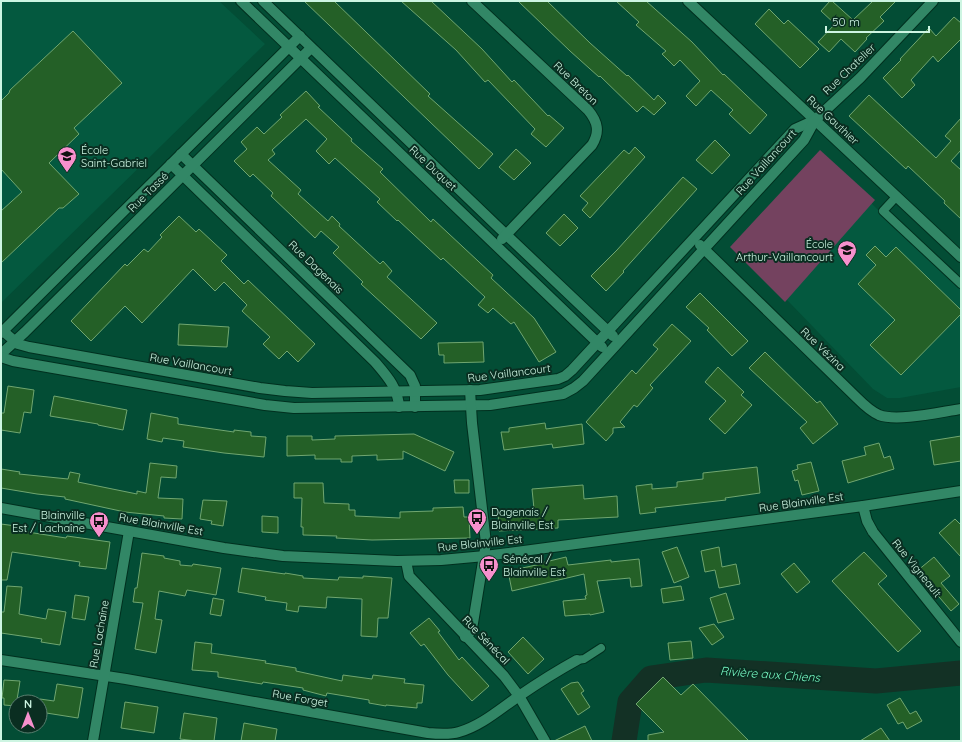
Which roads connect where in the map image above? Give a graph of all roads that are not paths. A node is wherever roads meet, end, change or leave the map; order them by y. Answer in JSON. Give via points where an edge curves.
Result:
{"nodes":[{"id":1,"x":241,"y":1,"type":"edge"},
{"id":2,"x":263,"y":1,"type":"edge"},
{"id":3,"x":472,"y":1,"type":"edge"},
{"id":4,"x":688,"y":1,"type":"edge"},
{"id":5,"x":933,"y":1,"type":"edge"},
{"id":6,"x":300,"y":36,"type":"junction"},
{"id":7,"x":289,"y":47,"type":"junction"},
{"id":8,"x":311,"y":48,"type":"junction"},
{"id":9,"x":300,"y":58,"type":"junction"},
{"id":10,"x":815,"y":120,"type":"junction"},
{"id":11,"x":181,"y":154,"type":"junction"},
{"id":12,"x":171,"y":164,"type":"junction"},
{"id":13,"x":192,"y":165,"type":"junction"},
{"id":14,"x":182,"y":176,"type":"junction"},
{"id":15,"x":896,"y":197,"type":"junction"},
{"id":16,"x":506,"y":235,"type":"junction"},
{"id":17,"x":693,"y":239,"type":"junction"},
{"id":18,"x":496,"y":244,"type":"junction"},
{"id":19,"x":704,"y":249,"type":"junction"},
{"id":20,"x":961,"y":257,"type":"edge"},
{"id":21,"x":961,"y":284,"type":"edge"},
{"id":22,"x":2,"y":332,"type":"edge"},
{"id":23,"x":608,"y":332,"type":"junction"},
{"id":24,"x":15,"y":342,"type":"junction"},
{"id":25,"x":598,"y":342,"type":"junction"},
{"id":26,"x":619,"y":342,"type":"junction"},
{"id":27,"x":609,"y":353,"type":"junction"},
{"id":28,"x":1,"y":354,"type":"edge"},
{"id":29,"x":1,"y":357,"type":"edge"},
{"id":30,"x":470,"y":390,"type":"junction"},
{"id":31,"x":397,"y":391,"type":"junction"},
{"id":32,"x":415,"y":391,"type":"junction"},
{"id":33,"x":400,"y":407,"type":"junction"},
{"id":34,"x":415,"y":407,"type":"junction"},
{"id":35,"x":471,"y":407,"type":"junction"},
{"id":36,"x":961,"y":409,"type":"edge"},
{"id":37,"x":961,"y":491,"type":"edge"},
{"id":38,"x":863,"y":506,"type":"junction"},
{"id":39,"x":1,"y":508,"type":"edge"},
{"id":40,"x":129,"y":531,"type":"junction"},
{"id":41,"x":485,"y":556,"type":"junction"},
{"id":42,"x":406,"y":561,"type":"junction"},
{"id":43,"x":465,"y":637,"type":"junction"},
{"id":44,"x":961,"y":642,"type":"edge"},
{"id":45,"x":600,"y":648,"type":"dead end"},
{"id":46,"x":1,"y":660,"type":"edge"},
{"id":47,"x":577,"y":660,"type":"joint"},
{"id":48,"x":104,"y":676,"type":"junction"},
{"id":49,"x":518,"y":696,"type":"junction"},
{"id":50,"x":93,"y":741,"type":"edge"},
{"id":51,"x":545,"y":741,"type":"edge"}],
"edges":[{"from":1,"to":7,"type":"street","name":"Rue Duquet"},
{"from":2,"to":6,"type":"street","name":"Rue Duquet"},
{"from":3,"to":16,"type":"street","name":"Rue Breton","via":[[588,110],[597,125],[597,134],[592,145]]},
{"from":4,"to":10,"type":"street","name":"Rue Gauthier"},
{"from":5,"to":10,"type":"street","name":"Rue Chatelier","via":[[860,78]]},
{"from":6,"to":7,"type":"street","name":"Rue Tassé"},
{"from":6,"to":8,"type":"street","name":"Rue Duquet"},
{"from":7,"to":9,"type":"street","name":"Rue Duquet"},
{"from":7,"to":11,"type":"street","name":"Rue Tassé"},
{"from":8,"to":9,"type":"street","name":"Rue Tassé"},
{"from":8,"to":16,"type":"street","name":"Rue Duquet"},
{"from":9,"to":13,"type":"street","name":"Rue Tassé"},
{"from":9,"to":18,"type":"street","name":"Rue Duquet"},
{"from":10,"to":15,"type":"street","name":"Rue Gauthier"},
{"from":10,"to":17,"type":"street","name":"Rue Vaillancourt","via":[[794,129]]},
{"from":10,"to":19,"type":"street","name":"Rue Vaillancourt","via":[[804,140]]},
{"from":11,"to":12,"type":"street","name":"Rue Tassé"},
{"from":11,"to":13,"type":"street","name":"Rue Dagenais"},
{"from":12,"to":14,"type":"street"},
{"from":12,"to":22,"type":"street","name":"Rue Tassé"},
{"from":13,"to":14,"type":"street","name":"Rue Tassé"},
{"from":13,"to":32,"type":"street","name":"Rue Dagenais","via":[[407,372],[414,380]]},
{"from":14,"to":24,"type":"street","name":"Rue Tassé"},
{"from":14,"to":31,"type":"street","via":[[375,362]]},
{"from":15,"to":20,"type":"street","name":"Rue Gauthier"},
{"from":15,"to":21,"type":"lane","via":[[883,211]]},
{"from":16,"to":18,"type":"street","name":"Rue Breton"},
{"from":16,"to":23,"type":"street","name":"Rue Duquet"},
{"from":17,"to":19,"type":"street","name":"Rue Vézina"},
{"from":17,"to":23,"type":"street","name":"Rue Vaillancourt"},
{"from":18,"to":25,"type":"street","name":"Rue Duquet"},
{"from":19,"to":26,"type":"street","name":"Rue Vaillancourt"},
{"from":19,"to":36,"type":"street","name":"Rue Vézina","via":[[875,413],[897,417]]},
{"from":22,"to":24,"type":"street","name":"Rue Vaillancourt"},
{"from":23,"to":25,"type":"street","name":"Rue Vaillancourt"},
{"from":23,"to":26,"type":"street","name":"Rue Duquet"},
{"from":24,"to":28,"type":"street","name":"Rue Tassé"},
{"from":24,"to":31,"type":"street","name":"Rue Vaillancourt","via":[[29,347],[272,390],[312,393]]},
{"from":25,"to":27,"type":"street","name":"Rue Duquet"},
{"from":25,"to":30,"type":"street","name":"Rue Vaillancourt","via":[[566,376]]},
{"from":26,"to":27,"type":"street","name":"Rue Vaillancourt"},
{"from":27,"to":35,"type":"street","name":"Rue Vaillancourt","via":[[569,392]]},
{"from":29,"to":33,"type":"street","name":"Rue Vaillancourt","via":[[265,405],[294,408]]},
{"from":30,"to":32,"type":"street","name":"Rue Vaillancourt"},
{"from":30,"to":35,"type":"street"},
{"from":31,"to":32,"type":"street","name":"Rue Vaillancourt"},
{"from":31,"to":33,"type":"street"},
{"from":32,"to":34,"type":"street","name":"Rue Dagenais"},
{"from":33,"to":34,"type":"street","name":"Rue Vaillancourt"},
{"from":34,"to":35,"type":"street","name":"Rue Vaillancourt"},
{"from":35,"to":41,"type":"street","via":[[486,543]]},
{"from":37,"to":38,"type":"street","name":"Rue Blainville Est"},
{"from":38,"to":41,"type":"street","name":"Rue Blainville Est"},
{"from":38,"to":44,"type":"street","name":"Rue Vigneault","via":[[873,532]]},
{"from":39,"to":40,"type":"street","name":"Rue Blainville Est"},
{"from":40,"to":42,"type":"street","name":"Rue Blainville Est","via":[[283,556]]},
{"from":40,"to":48,"type":"street","name":"Rue Lachaîne"},
{"from":41,"to":42,"type":"street","name":"Rue Blainville Est"},
{"from":41,"to":43,"type":"street","via":[[474,623]]},
{"from":42,"to":43,"type":"street","name":"Rue Sénécal","via":[[409,576]]},
{"from":43,"to":49,"type":"street","name":"Rue Sénécal","via":[[504,676]]},
{"from":45,"to":47,"type":"lane","via":[[584,659]]},
{"from":46,"to":48,"type":"street","name":"Rue Forget"},
{"from":47,"to":49,"type":"street","name":"Rue Forget"},
{"from":48,"to":49,"type":"street","name":"Rue Forget","via":[[438,734],[466,730]]},
{"from":48,"to":50,"type":"street","name":"Rue Lachaîne"},
{"from":49,"to":51,"type":"street","name":"Rue Sénécal"}]}
